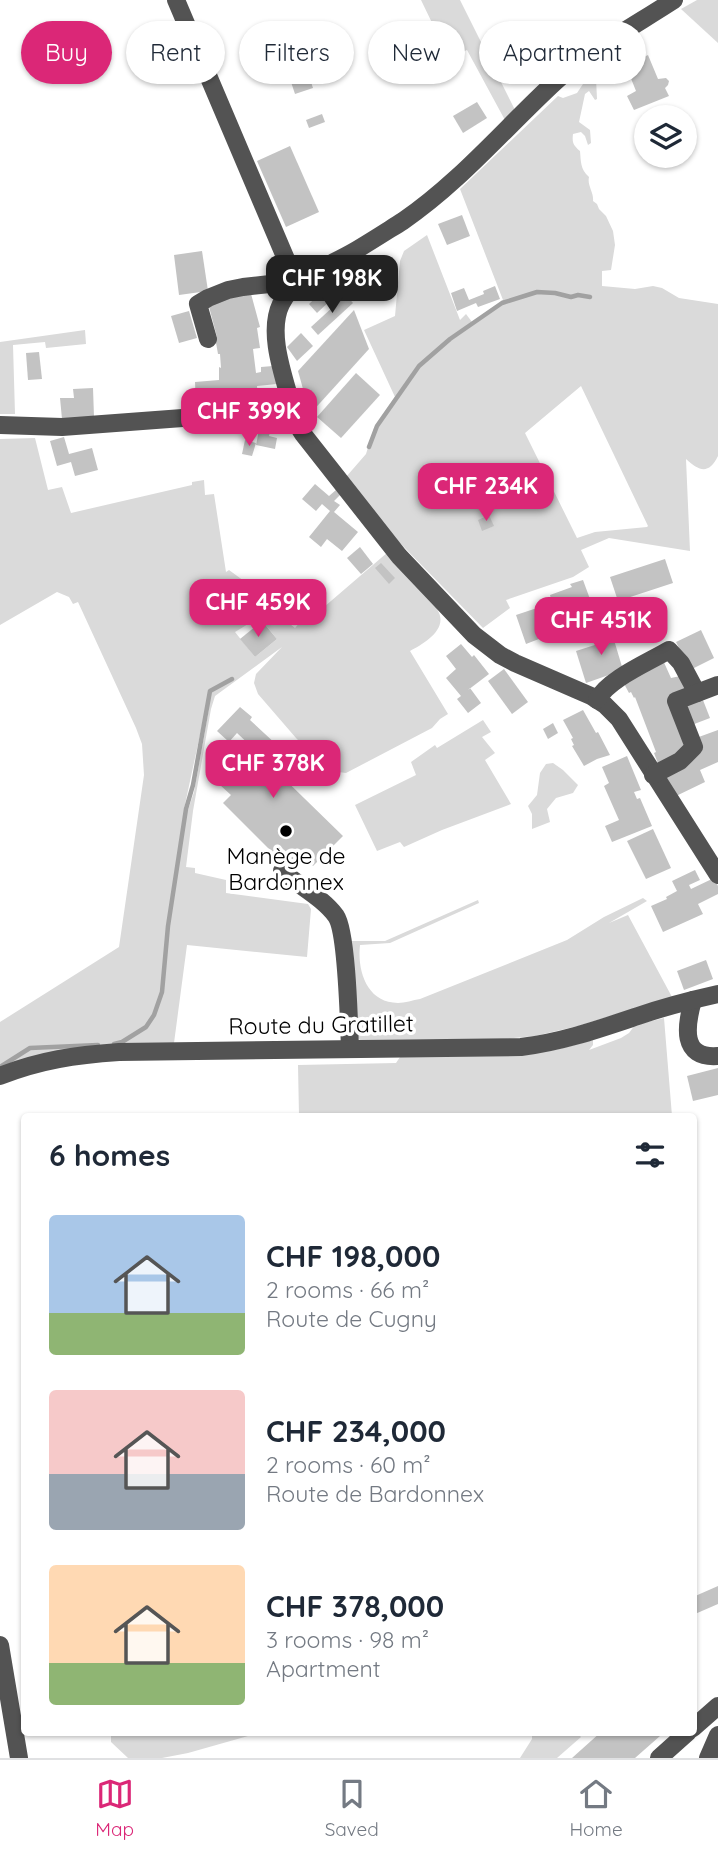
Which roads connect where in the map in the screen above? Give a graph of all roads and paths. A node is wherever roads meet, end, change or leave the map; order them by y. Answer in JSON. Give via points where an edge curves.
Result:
{"nodes":[{"id":1,"x":176,"y":0,"type":"edge"},
{"id":2,"x":674,"y":0,"type":"edge"},
{"id":3,"x":294,"y":287,"type":"junction"},
{"id":4,"x":208,"y":339,"type":"dead end"},
{"id":5,"x":296,"y":423,"type":"junction"},
{"id":6,"x":0,"y":425,"type":"edge"},
{"id":7,"x":718,"y":685,"type":"edge"},
{"id":8,"x":697,"y":693,"type":"junction"},
{"id":9,"x":597,"y":700,"type":"junction"},
{"id":10,"x":653,"y":775,"type":"junction"},
{"id":11,"x":282,"y":871,"type":"dead end"},
{"id":12,"x":718,"y":875,"type":"edge"},
{"id":13,"x":718,"y":994,"type":"edge"},
{"id":14,"x":693,"y":1000,"type":"junction"},
{"id":15,"x":350,"y":1049,"type":"junction"},
{"id":16,"x":718,"y":1056,"type":"edge"},
{"id":17,"x":0,"y":1076,"type":"edge"},
{"id":18,"x":0,"y":1645,"type":"edge"},
{"id":19,"x":718,"y":1706,"type":"edge"},
{"id":20,"x":697,"y":1724,"type":"edge"},
{"id":21,"x":718,"y":1735,"type":"edge"},
{"id":22,"x":684,"y":1736,"type":"edge"},
{"id":23,"x":19,"y":1758,"type":"edge"},
{"id":24,"x":659,"y":1758,"type":"edge"},
{"id":25,"x":708,"y":1758,"type":"edge"}],
"edges":[{"from":1,"to":3,"type":"street"},
{"from":2,"to":3,"type":"street","via":[[567,71],[416,212]]},
{"from":3,"to":4,"type":"street","via":[[279,283],[228,290],[198,304]]},
{"from":3,"to":5,"type":"street","via":[[279,309],[275,334]]},
{"from":5,"to":6,"type":"street","via":[[196,417],[62,427]]},
{"from":5,"to":9,"type":"street","via":[[399,556],[474,635],[515,663]]},
{"from":7,"to":8,"type":"street"},
{"from":8,"to":9,"type":"street","via":[[669,650],[610,684]]},
{"from":8,"to":10,"type":"street","via":[[676,701],[694,747],[680,761]]},
{"from":9,"to":10,"type":"street","via":[[619,719]]},
{"from":10,"to":12,"type":"street"},
{"from":11,"to":15,"type":"street","via":[[338,920]]},
{"from":13,"to":14,"type":"street","name":"Route du Gratillet"},
{"from":14,"to":15,"type":"street","name":"Route du Gratillet","via":[[534,1045]]},
{"from":14,"to":16,"type":"street","via":[[688,1039],[702,1054]]},
{"from":15,"to":17,"type":"street","name":"Route du Gratillet","via":[[77,1055]]},
{"from":18,"to":23,"type":"street"},
{"from":19,"to":20,"type":"street"},
{"from":21,"to":25,"type":"street"},
{"from":22,"to":24,"type":"street"}]}
